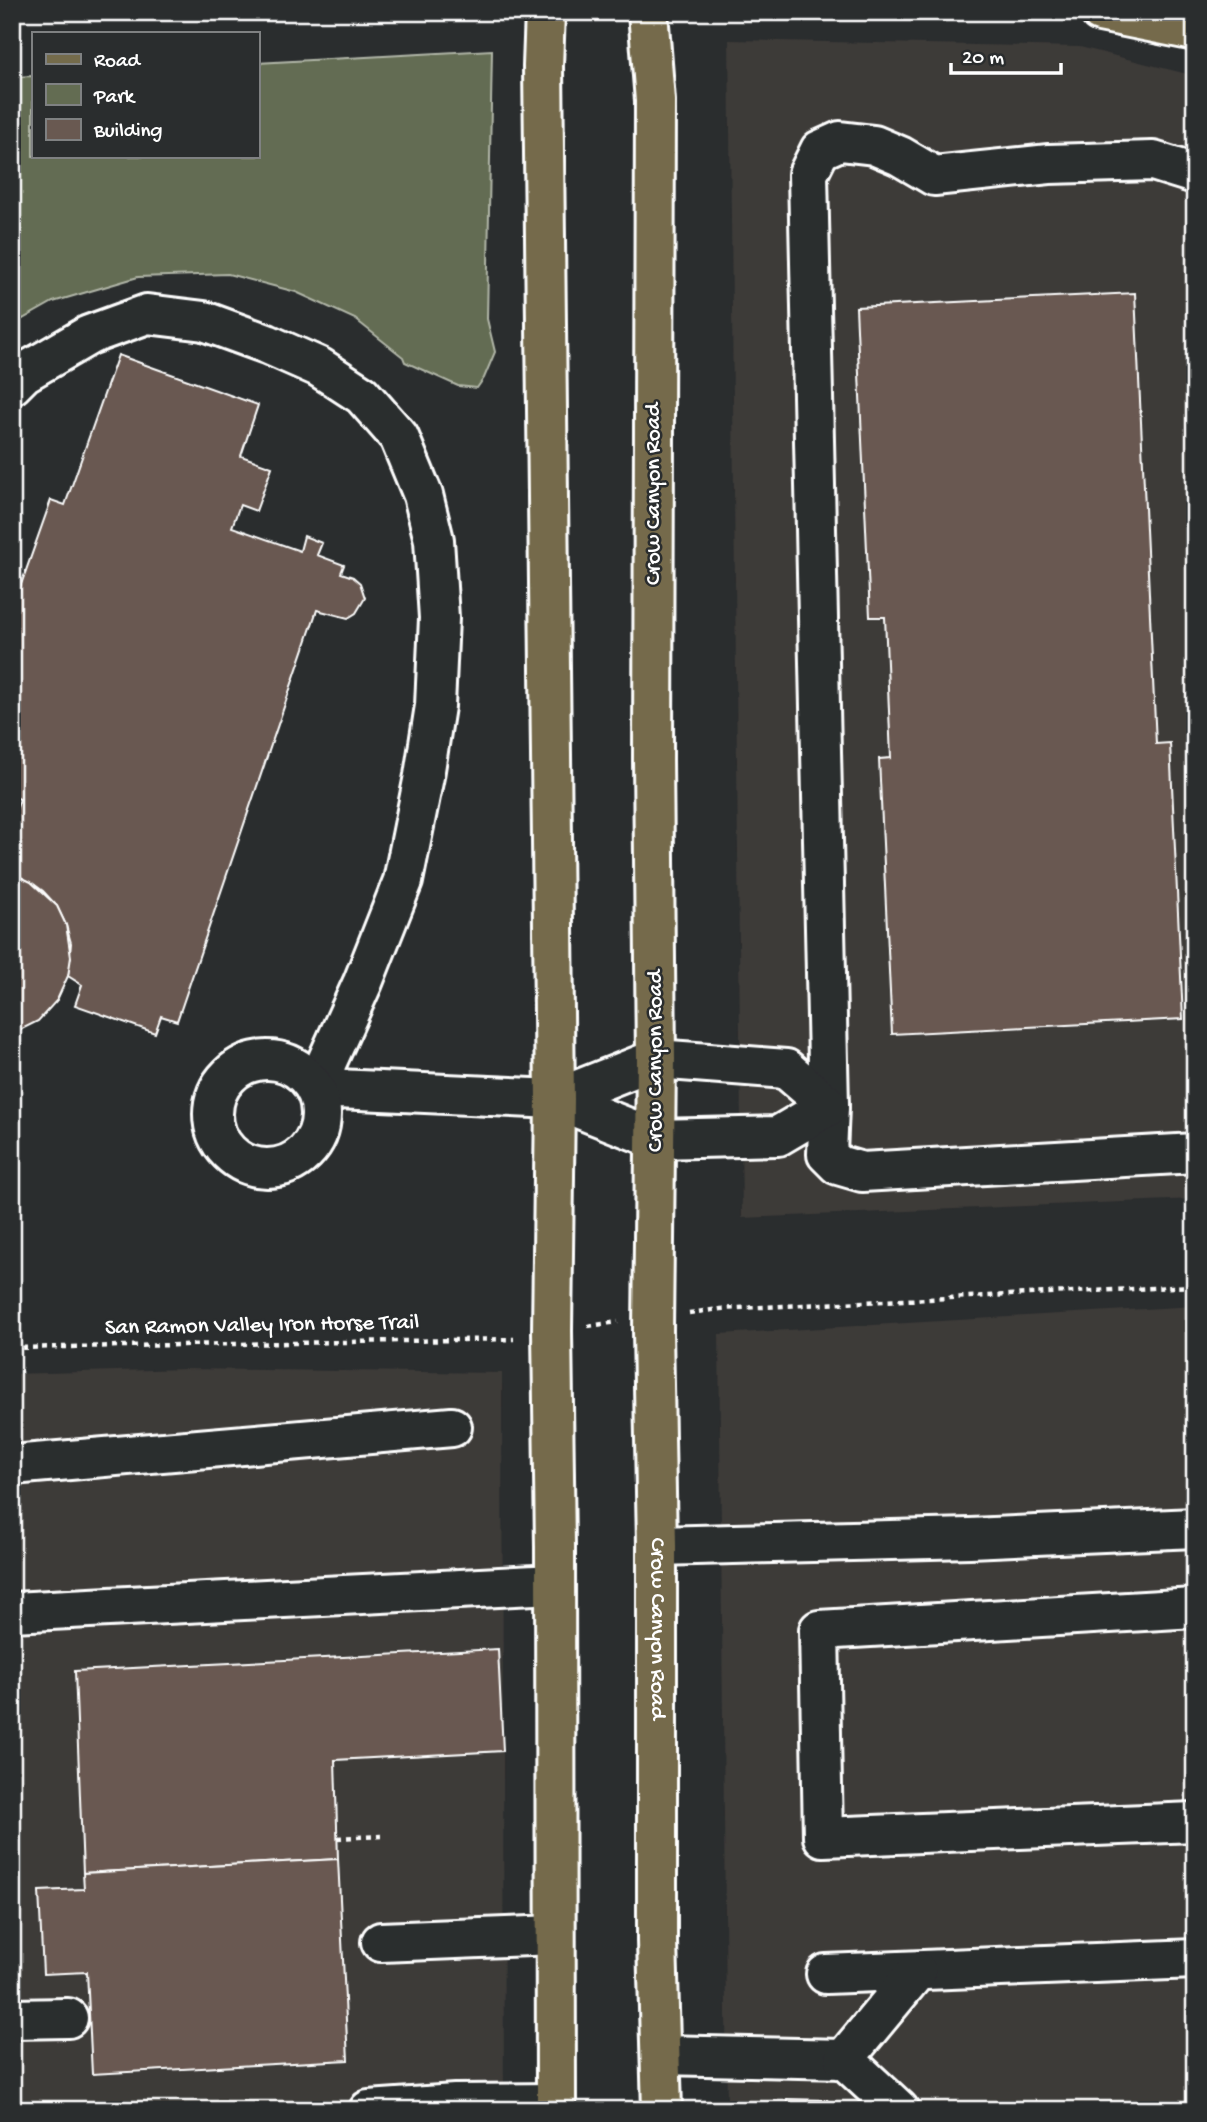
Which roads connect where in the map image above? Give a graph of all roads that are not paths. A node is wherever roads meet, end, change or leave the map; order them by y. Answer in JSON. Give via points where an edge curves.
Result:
{"nodes":[{"id":1,"x":545,"y":12,"type":"edge"},
{"id":2,"x":648,"y":12,"type":"edge"},
{"id":3,"x":1100,"y":12,"type":"edge"},
{"id":4,"x":1195,"y":31,"type":"edge"},
{"id":5,"x":1195,"y":174,"type":"edge"},
{"id":6,"x":12,"y":385,"type":"edge"},
{"id":7,"x":656,"y":1059,"type":"junction"},
{"id":8,"x":555,"y":1099,"type":"junction"},
{"id":9,"x":829,"y":1106,"type":"junction"},
{"id":10,"x":656,"y":1139,"type":"junction"},
{"id":11,"x":1195,"y":1153,"type":"edge"},
{"id":12,"x":452,"y":1427,"type":"dead end"},
{"id":13,"x":12,"y":1465,"type":"edge"},
{"id":14,"x":1195,"y":1528,"type":"edge"},
{"id":15,"x":657,"y":1546,"type":"junction"},
{"id":16,"x":555,"y":1584,"type":"junction"},
{"id":17,"x":1195,"y":1608,"type":"edge"},
{"id":18,"x":12,"y":1612,"type":"edge"},
{"id":19,"x":1195,"y":1822,"type":"edge"},
{"id":20,"x":555,"y":1935,"type":"junction"},
{"id":21,"x":381,"y":1942,"type":"dead end"},
{"id":22,"x":1195,"y":1959,"type":"edge"},
{"id":23,"x":917,"y":1971,"type":"junction"},
{"id":24,"x":826,"y":1975,"type":"dead end"},
{"id":25,"x":68,"y":2018,"type":"dead end"},
{"id":26,"x":12,"y":2019,"type":"edge"},
{"id":27,"x":661,"y":2055,"type":"junction"},
{"id":28,"x":844,"y":2059,"type":"junction"},
{"id":29,"x":455,"y":2107,"type":"edge"},
{"id":30,"x":556,"y":2107,"type":"edge"},
{"id":31,"x":369,"y":2110,"type":"edge"},
{"id":32,"x":662,"y":2110,"type":"edge"},
{"id":33,"x":899,"y":2110,"type":"edge"}],
"edges":[{"from":1,"to":8,"type":"main road"},
{"from":2,"to":7,"type":"main road","name":"Crow Canyon Road","via":[[655,101]]},
{"from":3,"to":4,"type":"main road"},
{"from":5,"to":9,"type":"lane","via":[[1153,161],[1049,164],[934,176],[874,145],[840,141],[820,150],[808,174]]},
{"from":6,"to":8,"type":"lane","via":[[24,373],[89,335],[147,314],[204,321],[319,367],[362,395],[399,438],[423,495],[434,540],[439,618],[435,706],[403,881],[315,1088]]},
{"from":7,"to":8,"type":"lane"},
{"from":7,"to":9,"type":"lane","via":[[786,1069]]},
{"from":7,"to":10,"type":"main road","name":"Crow Canyon Road"},
{"from":8,"to":10,"type":"lane"},
{"from":8,"to":16,"type":"main road"},
{"from":9,"to":10,"type":"lane","via":[[778,1136]]},
{"from":9,"to":11,"type":"lane","via":[[827,1154],[838,1165],[863,1172]]},
{"from":10,"to":15,"type":"main road","name":"Crow Canyon Road"},
{"from":12,"to":13,"type":"lane"},
{"from":14,"to":15,"type":"lane"},
{"from":15,"to":27,"type":"main road","name":"Crow Canyon Road"},
{"from":16,"to":18,"type":"lane"},
{"from":16,"to":20,"type":"main road"},
{"from":17,"to":19,"type":"lane","via":[[818,1630],[823,1837]]},
{"from":20,"to":21,"type":"lane"},
{"from":20,"to":30,"type":"main road"},
{"from":22,"to":23,"type":"lane"},
{"from":23,"to":24,"type":"lane"},
{"from":23,"to":28,"type":"lane"},
{"from":25,"to":26,"type":"lane"},
{"from":27,"to":28,"type":"lane"},
{"from":27,"to":32,"type":"main road","name":"Crow Canyon Road"},
{"from":28,"to":33,"type":"lane"},
{"from":29,"to":30,"type":"lane"},
{"from":29,"to":31,"type":"lane"}]}
